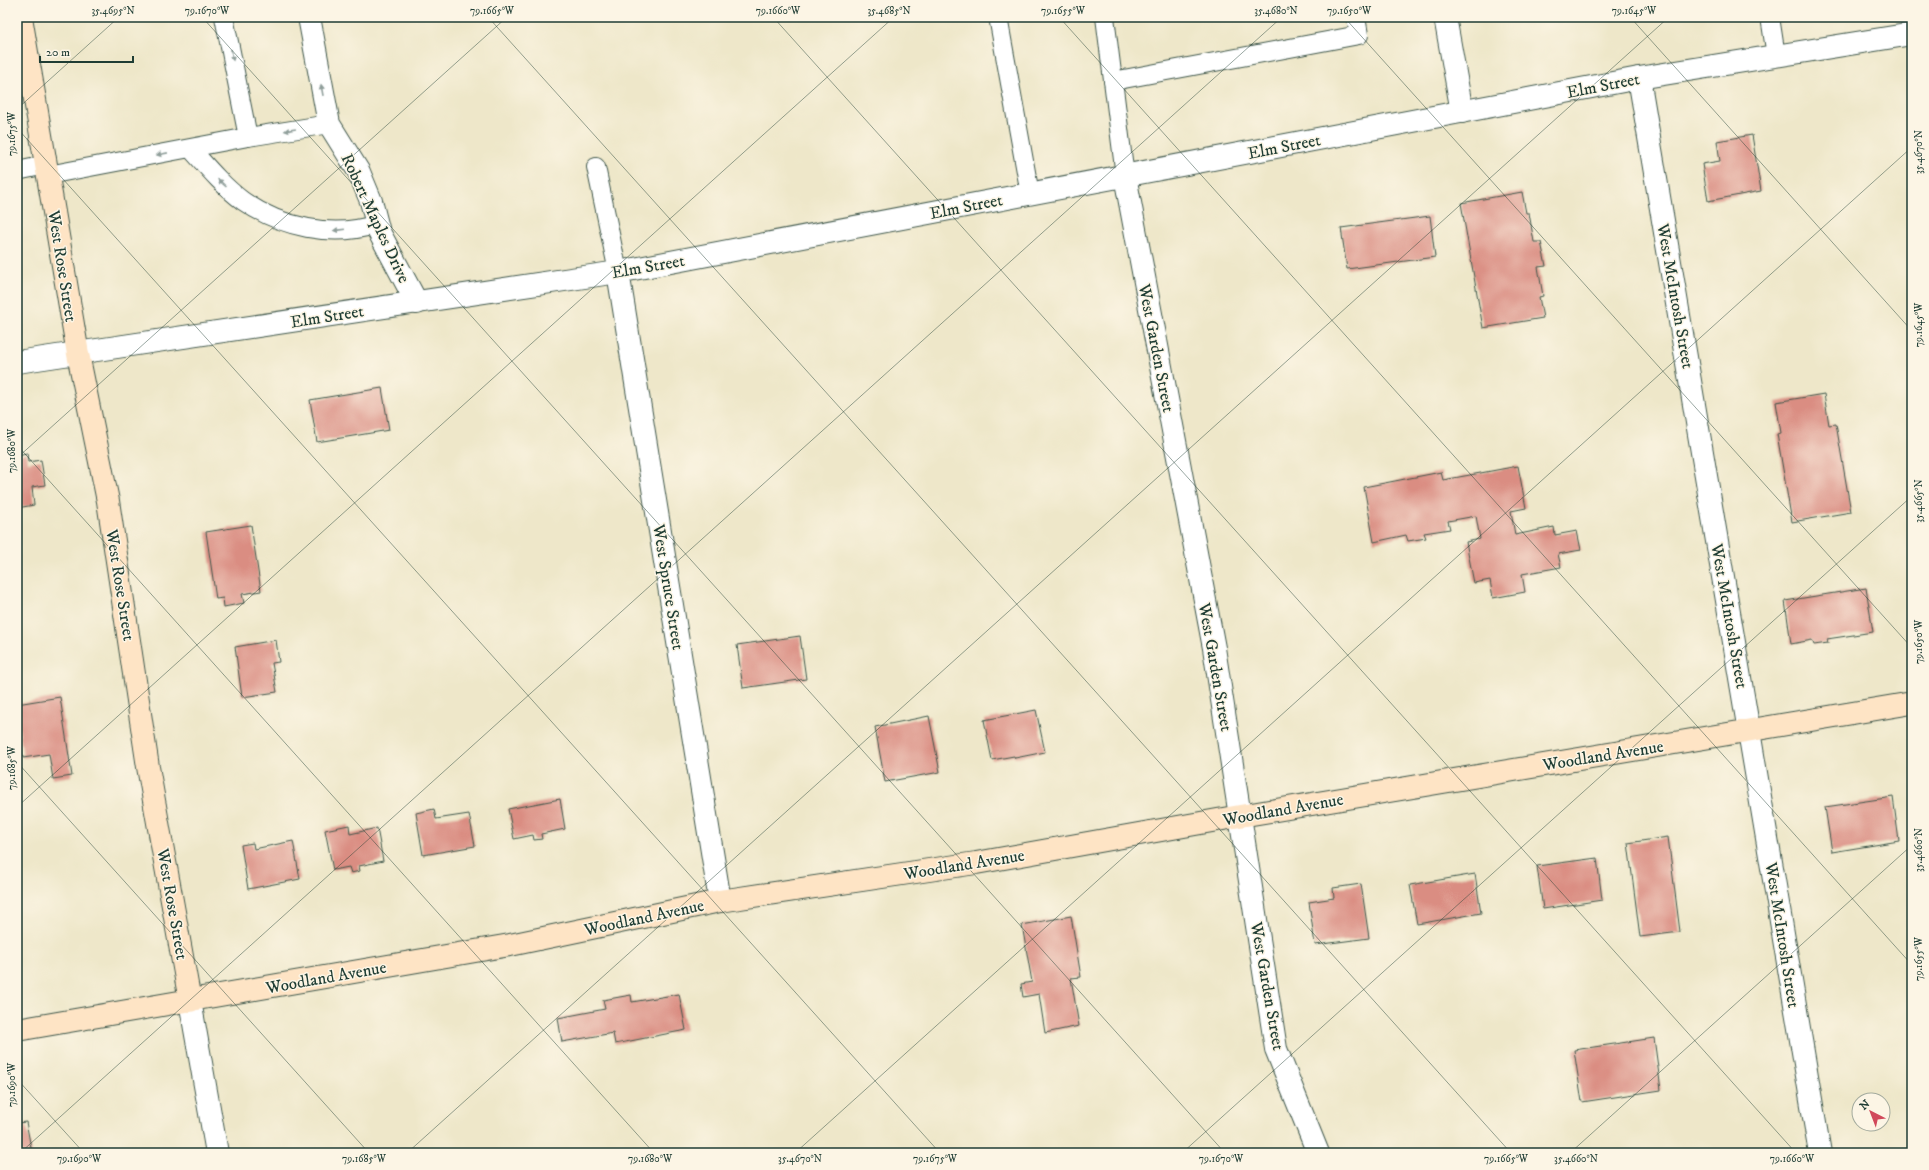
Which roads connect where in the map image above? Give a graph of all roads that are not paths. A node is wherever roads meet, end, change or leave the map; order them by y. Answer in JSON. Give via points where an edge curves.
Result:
{"nodes":[{"id":1,"x":21,"y":17,"type":"edge"},
{"id":2,"x":224,"y":17,"type":"edge"},
{"id":3,"x":309,"y":17,"type":"edge"},
{"id":4,"x":998,"y":17,"type":"edge"},
{"id":5,"x":1105,"y":17,"type":"edge"},
{"id":6,"x":1356,"y":17,"type":"edge"},
{"id":7,"x":1445,"y":17,"type":"edge"},
{"id":8,"x":1770,"y":17,"type":"edge"},
{"id":9,"x":1912,"y":34,"type":"edge"},
{"id":10,"x":1776,"y":56,"type":"junction"},
{"id":11,"x":1639,"y":78,"type":"junction"},
{"id":12,"x":1113,"y":81,"type":"junction"},
{"id":13,"x":1462,"y":112,"type":"junction"},
{"id":14,"x":329,"y":124,"type":"junction"},
{"id":15,"x":248,"y":137,"type":"junction"},
{"id":16,"x":191,"y":148,"type":"junction"},
{"id":17,"x":596,"y":167,"type":"dead end"},
{"id":18,"x":47,"y":170,"type":"junction"},
{"id":19,"x":17,"y":171,"type":"edge"},
{"id":20,"x":1125,"y":176,"type":"junction"},
{"id":21,"x":1030,"y":194,"type":"junction"},
{"id":22,"x":377,"y":224,"type":"junction"},
{"id":23,"x":618,"y":272,"type":"junction"},
{"id":24,"x":417,"y":302,"type":"junction"},
{"id":25,"x":78,"y":354,"type":"junction"},
{"id":26,"x":17,"y":362,"type":"edge"},
{"id":27,"x":1912,"y":703,"type":"edge"},
{"id":28,"x":1750,"y":731,"type":"junction"},
{"id":29,"x":1240,"y":816,"type":"junction"},
{"id":30,"x":720,"y":901,"type":"junction"},
{"id":31,"x":190,"y":1001,"type":"junction"},
{"id":32,"x":17,"y":1030,"type":"edge"},
{"id":33,"x":217,"y":1153,"type":"edge"},
{"id":34,"x":1318,"y":1153,"type":"edge"},
{"id":35,"x":1820,"y":1153,"type":"edge"}],
"edges":[{"from":1,"to":18,"type":"street","name":"West Rose Street"},
{"from":2,"to":15,"type":"lane","one_way":true},
{"from":14,"to":3,"type":"street","name":"Robert Maples Drive","one_way":true},
{"from":4,"to":21,"type":"lane"},
{"from":5,"to":12,"type":"lane"},
{"from":6,"to":12,"type":"lane","via":[[1359,35]]},
{"from":7,"to":13,"type":"street"},
{"from":8,"to":10,"type":"lane"},
{"from":9,"to":10,"type":"street","name":"Elm Street"},
{"from":10,"to":11,"type":"street","name":"Elm Street"},
{"from":11,"to":13,"type":"street","name":"Elm Street"},
{"from":11,"to":28,"type":"street","name":"West McIntosh Street"},
{"from":12,"to":20,"type":"lane"},
{"from":13,"to":20,"type":"street","name":"Elm Street"},
{"from":14,"to":15,"type":"lane","one_way":true},
{"from":14,"to":22,"type":"street","name":"Robert Maples Drive","via":[[358,172],[371,201]]},
{"from":15,"to":16,"type":"lane"},
{"from":16,"to":18,"type":"lane","one_way":true},
{"from":22,"to":16,"type":"lane","one_way":true,"via":[[331,231],[300,227],[270,217],[242,200],[218,180]]},
{"from":17,"to":23,"type":"lane"},
{"from":18,"to":19,"type":"lane"},
{"from":18,"to":25,"type":"street","name":"West Rose Street"},
{"from":20,"to":21,"type":"street","name":"Elm Street"},
{"from":20,"to":29,"type":"street","name":"West Garden Street","via":[[1214,648]]},
{"from":21,"to":23,"type":"street","name":"Elm Street"},
{"from":22,"to":24,"type":"street","name":"Robert Maples Drive"},
{"from":23,"to":24,"type":"street","name":"Elm Street"},
{"from":23,"to":30,"type":"street","name":"West Spruce Street"},
{"from":24,"to":25,"type":"street","name":"Elm Street"},
{"from":25,"to":26,"type":"street","name":"Elm Street"},
{"from":25,"to":31,"type":"street","name":"West Rose Street","via":[[108,501],[148,767]]},
{"from":27,"to":28,"type":"street","name":"Woodland Avenue"},
{"from":28,"to":29,"type":"street","name":"Woodland Avenue"},
{"from":28,"to":35,"type":"street","name":"West McIntosh Street"},
{"from":29,"to":30,"type":"street","name":"Woodland Avenue","via":[[976,863]]},
{"from":29,"to":34,"type":"street","name":"West Garden Street","via":[[1276,1049]]},
{"from":30,"to":31,"type":"street","name":"Woodland Avenue","via":[[510,945]]},
{"from":31,"to":32,"type":"street","name":"Woodland Avenue"},
{"from":31,"to":33,"type":"street","name":"West Rose Street"}]}
